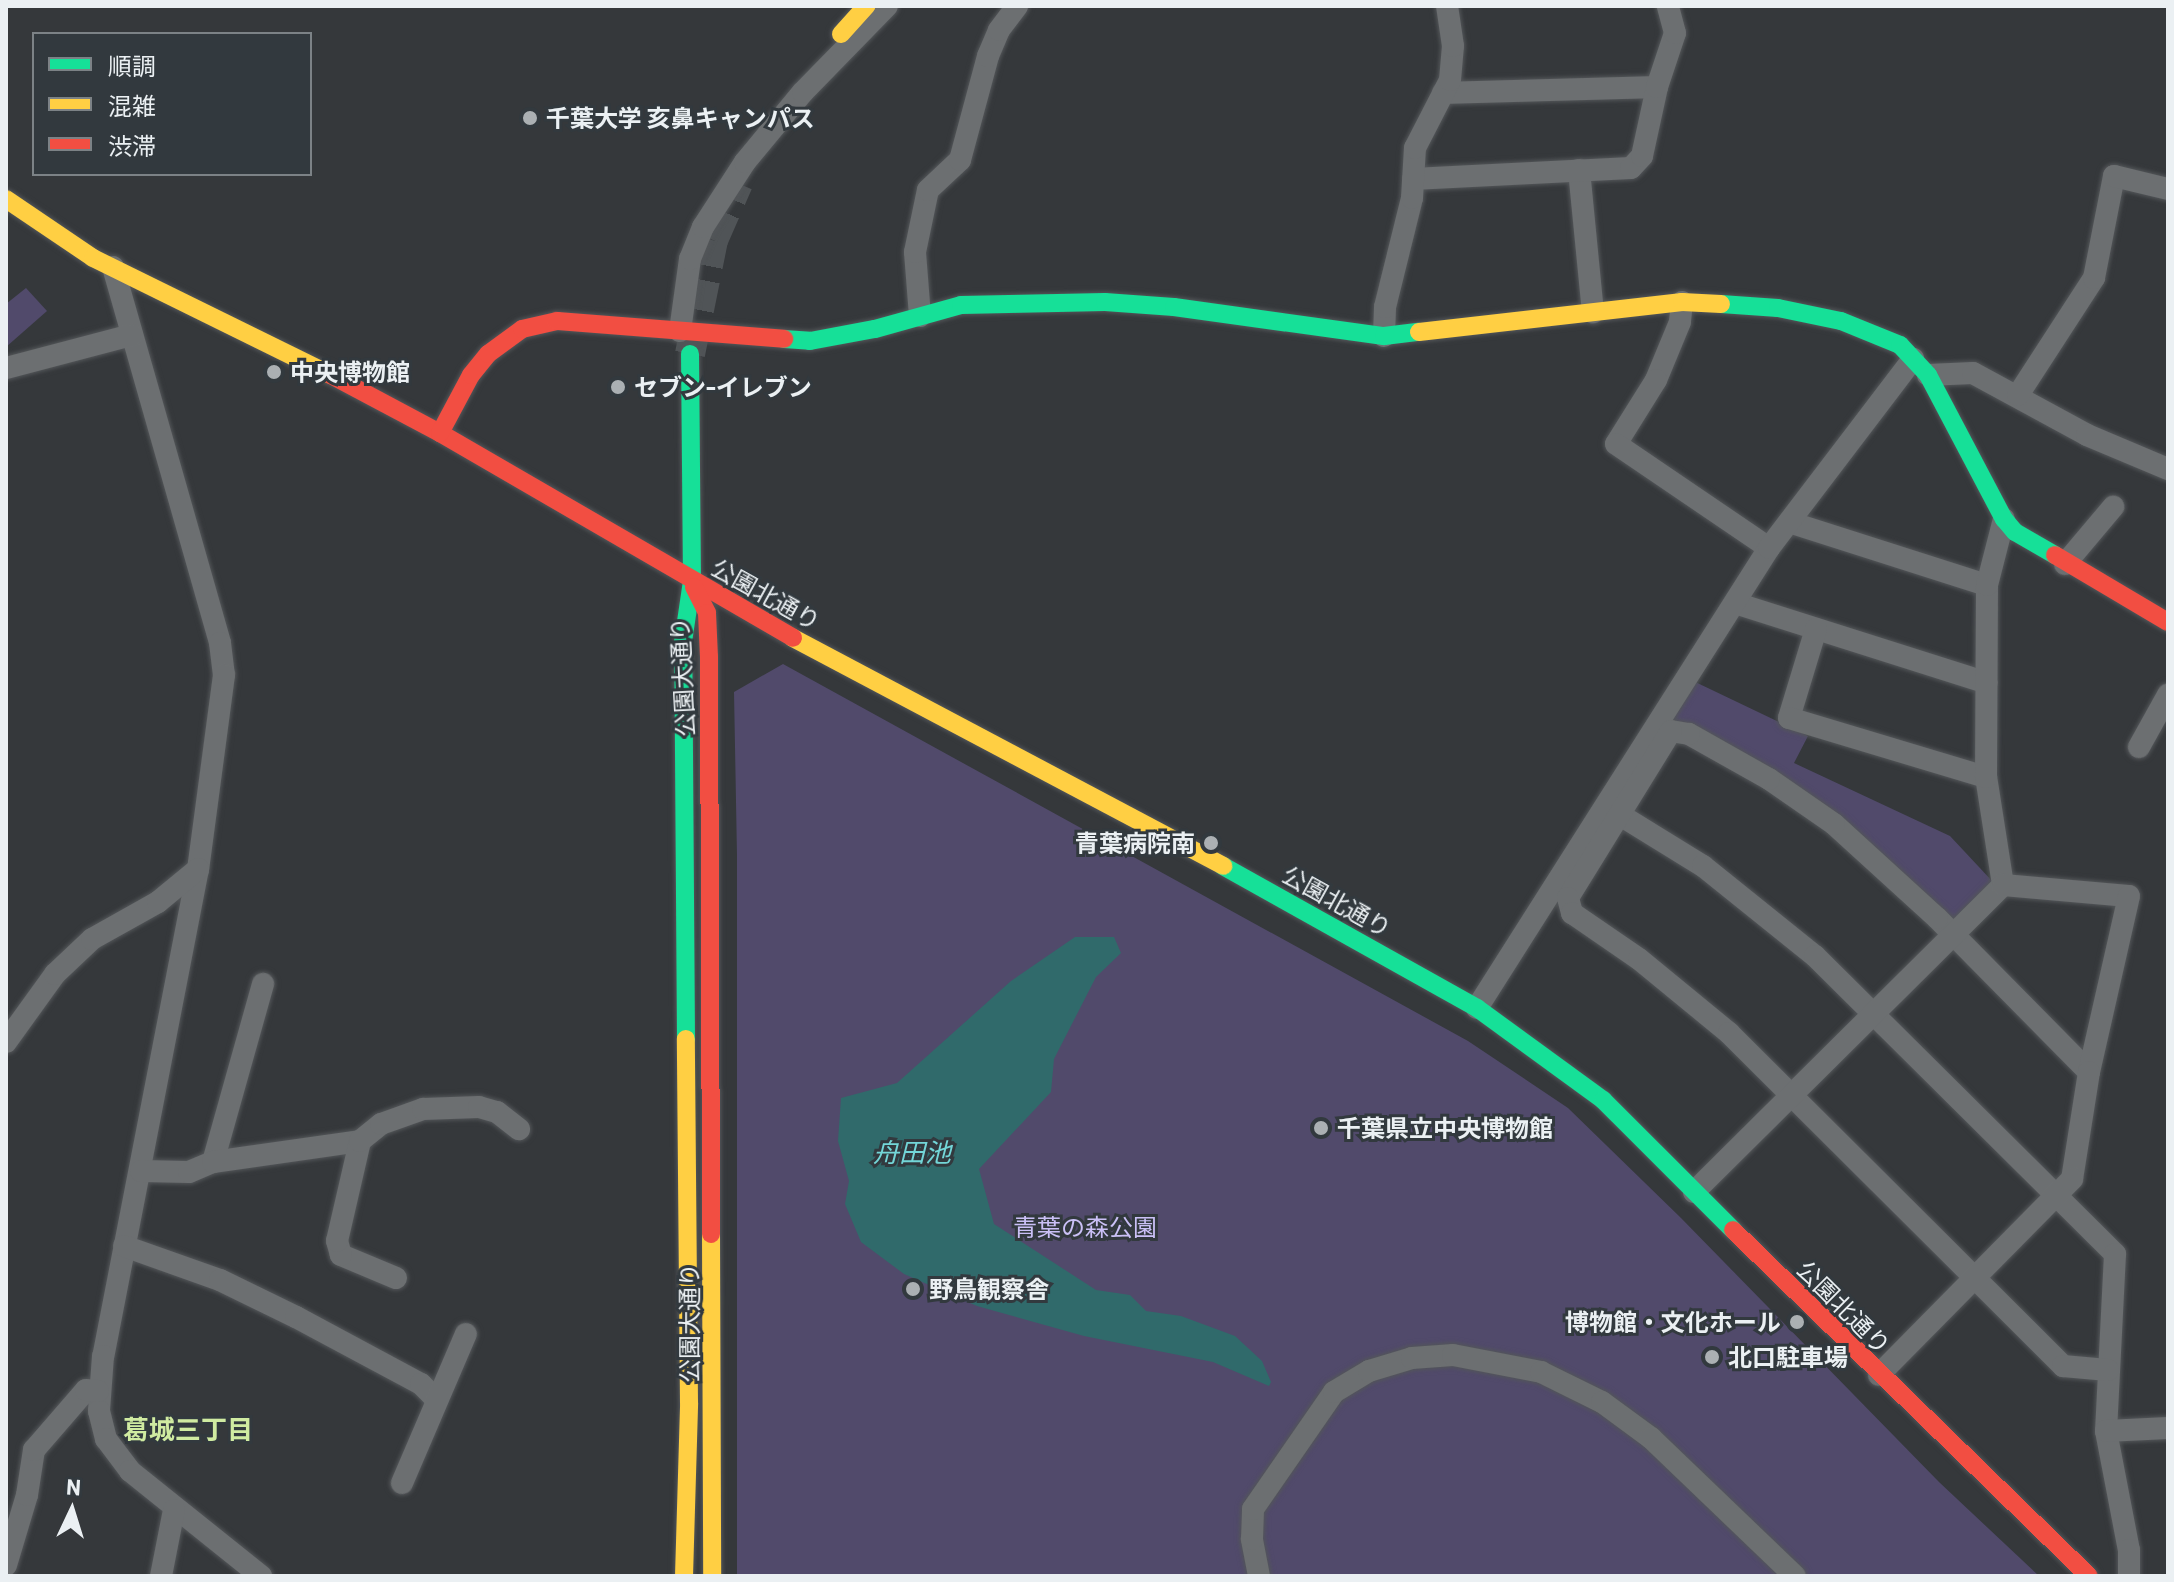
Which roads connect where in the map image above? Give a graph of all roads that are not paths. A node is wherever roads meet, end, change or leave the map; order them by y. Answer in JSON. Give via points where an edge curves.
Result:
{"nodes":[{"id":1,"x":866,"y":6,"type":"edge"},
{"id":2,"x":887,"y":6,"type":"edge"},
{"id":3,"x":1017,"y":6,"type":"edge"},
{"id":4,"x":1447,"y":6,"type":"edge"},
{"id":5,"x":1668,"y":6,"type":"edge"},
{"id":6,"x":841,"y":34,"type":"dead end"},
{"id":7,"x":1657,"y":87,"type":"junction"},
{"id":8,"x":1443,"y":93,"type":"junction"},
{"id":9,"x":1579,"y":170,"type":"junction"},
{"id":10,"x":1413,"y":179,"type":"junction"},
{"id":11,"x":2168,"y":189,"type":"edge"},
{"id":12,"x":6,"y":199,"type":"edge"},
{"id":13,"x":113,"y":267,"type":"junction"},
{"id":14,"x":1682,"y":302,"type":"junction"},
{"id":15,"x":1593,"y":312,"type":"junction"},
{"id":16,"x":920,"y":316,"type":"junction"},
{"id":17,"x":680,"y":331,"type":"junction"},
{"id":18,"x":132,"y":335,"type":"junction"},
{"id":19,"x":1384,"y":336,"type":"junction"},
{"id":20,"x":690,"y":354,"type":"tunnel mouth"},
{"id":21,"x":1920,"y":367,"type":"junction"},
{"id":22,"x":6,"y":368,"type":"edge"},
{"id":23,"x":2018,"y":395,"type":"junction"},
{"id":24,"x":440,"y":433,"type":"junction"},
{"id":25,"x":2168,"y":469,"type":"edge"},
{"id":26,"x":2113,"y":507,"type":"dead end"},
{"id":27,"x":2004,"y":519,"type":"junction"},
{"id":28,"x":1789,"y":522,"type":"junction"},
{"id":29,"x":1769,"y":548,"type":"junction"},
{"id":30,"x":2065,"y":564,"type":"junction"},
{"id":31,"x":692,"y":581,"type":"junction"},
{"id":32,"x":1987,"y":585,"type":"junction"},
{"id":33,"x":1735,"y":603,"type":"junction"},
{"id":34,"x":2168,"y":622,"type":"edge"},
{"id":35,"x":1816,"y":629,"type":"junction"},
{"id":36,"x":1987,"y":683,"type":"junction"},
{"id":37,"x":2168,"y":695,"type":"edge"},
{"id":38,"x":2139,"y":747,"type":"dead end"},
{"id":39,"x":1986,"y":777,"type":"junction"},
{"id":40,"x":1620,"y":815,"type":"junction"},
{"id":41,"x":198,"y":869,"type":"junction"},
{"id":42,"x":2003,"y":885,"type":"junction"},
{"id":43,"x":1951,"y":934,"type":"junction"},
{"id":44,"x":263,"y":984,"type":"dead end"},
{"id":45,"x":1477,"y":1008,"type":"junction"},
{"id":46,"x":1875,"y":1012,"type":"junction"},
{"id":47,"x":6,"y":1042,"type":"edge"},
{"id":48,"x":2089,"y":1072,"type":"junction"},
{"id":49,"x":1791,"y":1097,"type":"junction"},
{"id":50,"x":519,"y":1129,"type":"dead end"},
{"id":51,"x":360,"y":1141,"type":"junction"},
{"id":52,"x":213,"y":1162,"type":"junction"},
{"id":53,"x":141,"y":1171,"type":"junction"},
{"id":54,"x":1694,"y":1192,"type":"junction"},
{"id":55,"x":2057,"y":1195,"type":"junction"},
{"id":56,"x":124,"y":1246,"type":"junction"},
{"id":57,"x":396,"y":1278,"type":"dead end"},
{"id":58,"x":1974,"y":1279,"type":"junction"},
{"id":59,"x":466,"y":1334,"type":"dead end"},
{"id":60,"x":2108,"y":1370,"type":"junction"},
{"id":61,"x":1879,"y":1375,"type":"junction"},
{"id":62,"x":98,"y":1391,"type":"junction"},
{"id":63,"x":436,"y":1399,"type":"junction"},
{"id":64,"x":2168,"y":1428,"type":"edge"},
{"id":65,"x":2106,"y":1431,"type":"junction"},
{"id":66,"x":402,"y":1483,"type":"dead end"},
{"id":67,"x":174,"y":1510,"type":"junction"},
{"id":68,"x":6,"y":1563,"type":"edge"},
{"id":69,"x":1793,"y":1575,"type":"edge"},
{"id":70,"x":161,"y":1576,"type":"edge"},
{"id":71,"x":261,"y":1576,"type":"edge"},
{"id":72,"x":684,"y":1576,"type":"edge"},
{"id":73,"x":712,"y":1576,"type":"edge"},
{"id":74,"x":1259,"y":1576,"type":"edge"},
{"id":75,"x":2089,"y":1576,"type":"edge"},
{"id":76,"x":2129,"y":1576,"type":"edge"}],
"edges":[{"from":1,"to":6,"type":"street"},
{"from":2,"to":17,"type":"street","via":[[803,92],[745,162],[703,227],[690,259]]},
{"from":3,"to":16,"type":"street","via":[[988,56],[960,160],[928,190],[915,252]]},
{"from":4,"to":8,"type":"street","via":[[1453,46],[1450,80]]},
{"from":5,"to":7,"type":"street","via":[[1675,33]]},
{"from":7,"to":8,"type":"street"},
{"from":7,"to":9,"type":"street","via":[[1642,156],[1631,168]]},
{"from":8,"to":10,"type":"street","via":[[1415,148]]},
{"from":9,"to":10,"type":"street"},
{"from":9,"to":15,"type":"street"},
{"from":10,"to":19,"type":"street","via":[[1385,307]]},
{"from":11,"to":23,"type":"street","via":[[2114,176],[2094,278]]},
{"from":12,"to":13,"type":"street","name":"公園北通り"},
{"from":13,"to":18,"type":"street"},
{"from":13,"to":24,"type":"street","name":"公園北通り"},
{"from":14,"to":15,"type":"street"},
{"from":14,"to":21,"type":"street","via":[[1778,308],[1841,321],[1900,345]]},
{"from":14,"to":29,"type":"street","via":[[1680,322],[1656,380],[1616,444]]},
{"from":15,"to":19,"type":"street"},
{"from":16,"to":17,"type":"street","via":[[810,341]]},
{"from":16,"to":19,"type":"street","via":[[961,305],[1105,302]]},
{"from":17,"to":24,"type":"street","via":[[557,321],[522,329],[505,338],[471,375]]},
{"from":18,"to":22,"type":"street"},
{"from":18,"to":41,"type":"street","via":[[224,675]]},
{"from":20,"to":31,"type":"street"},
{"from":21,"to":23,"type":"street","via":[[1973,373]]},
{"from":21,"to":27,"type":"street"},
{"from":21,"to":28,"type":"street"},
{"from":23,"to":25,"type":"street","via":[[2087,435]]},
{"from":24,"to":31,"type":"street","name":"公園北通り"},
{"from":26,"to":30,"type":"street"},
{"from":27,"to":30,"type":"street"},
{"from":27,"to":32,"type":"street"},
{"from":28,"to":29,"type":"street"},
{"from":28,"to":32,"type":"street"},
{"from":29,"to":33,"type":"street"},
{"from":30,"to":34,"type":"street"},
{"from":31,"to":45,"type":"street","name":"公園北通り","via":[[1128,812]]},
{"from":31,"to":72,"type":"street","name":"公園大通り","via":[[683,642],[689,1403]]},
{"from":31,"to":73,"type":"street","name":"公園大通り","via":[[707,613],[709,657]]},
{"from":32,"to":36,"type":"street"},
{"from":33,"to":35,"type":"street"},
{"from":33,"to":45,"type":"street"},
{"from":35,"to":36,"type":"street"},
{"from":35,"to":39,"type":"street","via":[[1789,718]]},
{"from":36,"to":39,"type":"street"},
{"from":37,"to":38,"type":"street"},
{"from":39,"to":42,"type":"street"},
{"from":40,"to":43,"type":"street","via":[[1671,731],[1689,734],[1834,824]]},
{"from":40,"to":46,"type":"street","via":[[1754,905]]},
{"from":40,"to":49,"type":"street","via":[[1568,898],[1572,913],[1686,995]]},
{"from":41,"to":47,"type":"street","via":[[158,902],[92,939],[55,974]]},
{"from":41,"to":53,"type":"street"},
{"from":42,"to":43,"type":"street"},
{"from":42,"to":48,"type":"street","via":[[2129,896]]},
{"from":43,"to":46,"type":"street"},
{"from":43,"to":48,"type":"street"},
{"from":44,"to":52,"type":"street"},
{"from":45,"to":54,"type":"street","name":"公園北通り","via":[[1603,1100]]},
{"from":46,"to":49,"type":"street"},
{"from":46,"to":55,"type":"street"},
{"from":48,"to":55,"type":"street","via":[[2072,1179]]},
{"from":49,"to":54,"type":"street"},
{"from":49,"to":58,"type":"street"},
{"from":50,"to":51,"type":"street","via":[[497,1112],[479,1107],[423,1109],[381,1124]]},
{"from":51,"to":52,"type":"street"},
{"from":51,"to":57,"type":"street","via":[[337,1241],[341,1255]]},
{"from":52,"to":53,"type":"street","via":[[189,1172]]},
{"from":53,"to":56,"type":"street"},
{"from":54,"to":61,"type":"street","name":"公園北通り"},
{"from":55,"to":58,"type":"street"},
{"from":55,"to":60,"type":"street","via":[[2115,1254]]},
{"from":56,"to":62,"type":"street"},
{"from":56,"to":63,"type":"street","via":[[176,1262],[271,1305],[421,1384]]},
{"from":58,"to":60,"type":"street","via":[[2063,1366]]},
{"from":58,"to":61,"type":"street"},
{"from":59,"to":63,"type":"street"},
{"from":60,"to":65,"type":"street"},
{"from":61,"to":75,"type":"street","name":"公園北通り"},
{"from":62,"to":67,"type":"street","via":[[106,1439],[130,1471]]},
{"from":62,"to":68,"type":"street","via":[[86,1390],[34,1450],[27,1495]]},
{"from":63,"to":66,"type":"street"},
{"from":64,"to":65,"type":"street"},
{"from":65,"to":76,"type":"street","via":[[2129,1550]]},
{"from":67,"to":70,"type":"street"},
{"from":67,"to":71,"type":"street"},
{"from":69,"to":74,"type":"street","via":[[1651,1438],[1602,1402],[1541,1372],[1453,1355],[1412,1358],[1369,1371],[1334,1392],[1253,1509]]}]}
